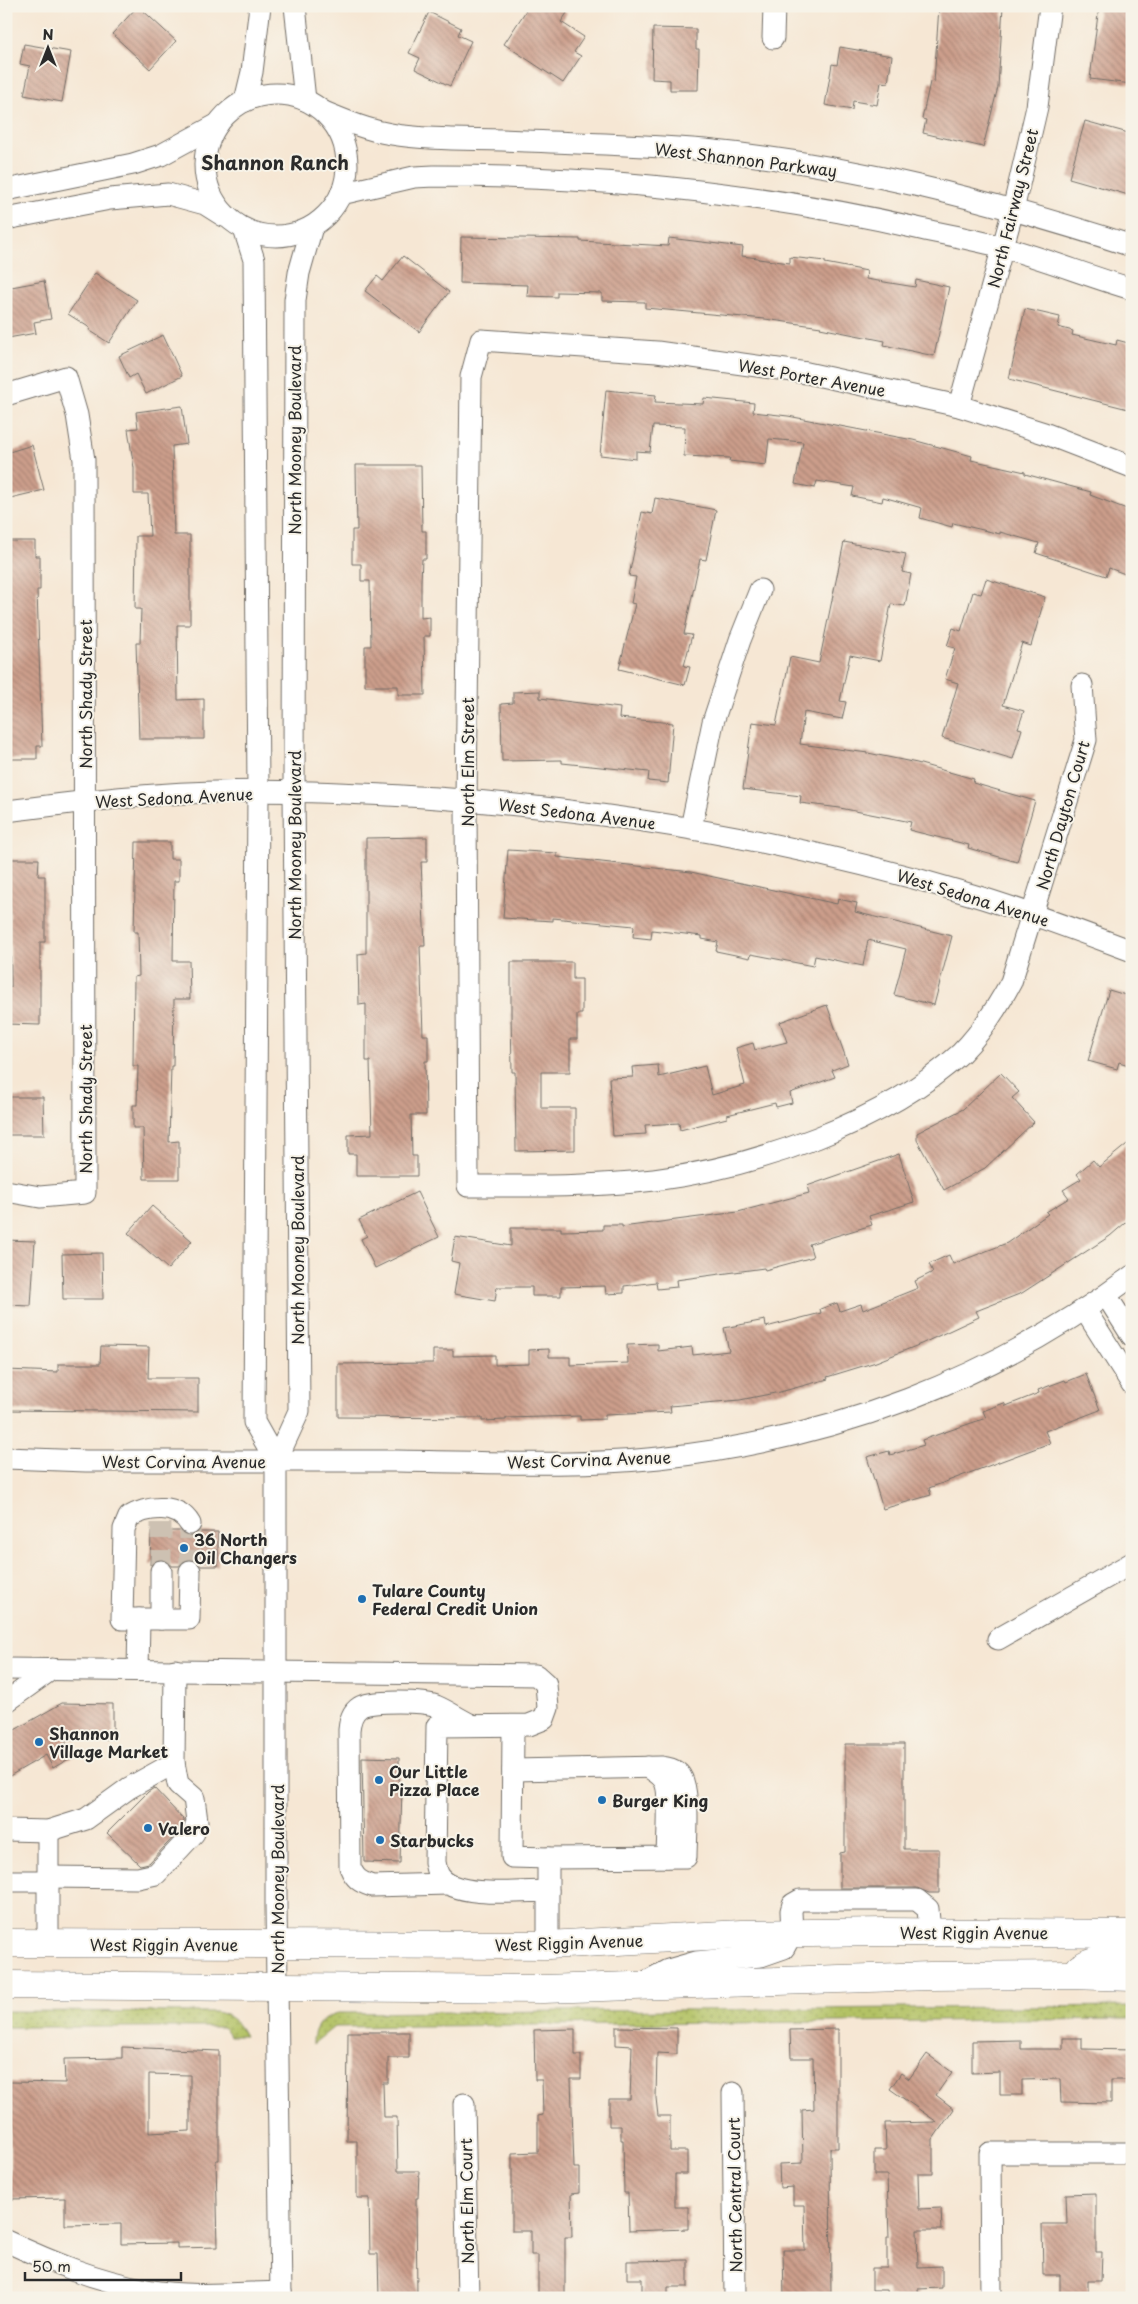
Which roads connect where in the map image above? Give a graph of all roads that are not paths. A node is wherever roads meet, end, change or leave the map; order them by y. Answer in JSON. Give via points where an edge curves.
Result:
{"nodes":[{"id":1,"x":260,"y":6,"type":"edge"},
{"id":2,"x":295,"y":6,"type":"edge"},
{"id":3,"x":774,"y":6,"type":"edge"},
{"id":4,"x":1050,"y":6,"type":"edge"},
{"id":5,"x":773,"y":38,"type":"dead end"},
{"id":6,"x":305,"y":100,"type":"junction"},
{"id":7,"x":245,"y":101,"type":"junction"},
{"id":8,"x":324,"y":112,"type":"junction"},
{"id":9,"x":218,"y":124,"type":"junction"},
{"id":10,"x":6,"y":190,"type":"edge"},
{"id":11,"x":342,"y":194,"type":"junction"},
{"id":12,"x":1013,"y":210,"type":"junction"},
{"id":13,"x":6,"y":219,"type":"edge"},
{"id":14,"x":236,"y":224,"type":"junction"},
{"id":15,"x":312,"y":227,"type":"junction"},
{"id":16,"x":1132,"y":246,"type":"edge"},
{"id":17,"x":1002,"y":247,"type":"junction"},
{"id":18,"x":1132,"y":289,"type":"edge"},
{"id":19,"x":481,"y":340,"type":"joint"},
{"id":20,"x":6,"y":395,"type":"edge"},
{"id":21,"x":960,"y":406,"type":"junction"},
{"id":22,"x":1132,"y":467,"type":"edge"},
{"id":23,"x":760,"y":590,"type":"dead end"},
{"id":24,"x":1082,"y":686,"type":"dead end"},
{"id":25,"x":258,"y":792,"type":"junction"},
{"id":26,"x":294,"y":792,"type":"junction"},
{"id":27,"x":466,"y":800,"type":"junction"},
{"id":28,"x":85,"y":801,"type":"junction"},
{"id":29,"x":6,"y":811,"type":"edge"},
{"id":30,"x":691,"y":828,"type":"junction"},
{"id":31,"x":1033,"y":914,"type":"junction"},
{"id":32,"x":1132,"y":951,"type":"edge"},
{"id":33,"x":468,"y":1186,"type":"joint"},
{"id":34,"x":6,"y":1191,"type":"edge"},
{"id":35,"x":1132,"y":1276,"type":"edge"},
{"id":36,"x":1106,"y":1295,"type":"junction"},
{"id":37,"x":1085,"y":1310,"type":"junction"},
{"id":38,"x":1132,"y":1336,"type":"edge"},
{"id":39,"x":1132,"y":1384,"type":"edge"},
{"id":40,"x":6,"y":1458,"type":"edge"},
{"id":41,"x":276,"y":1461,"type":"junction"},
{"id":42,"x":168,"y":1518,"type":"dead end"},
{"id":43,"x":1132,"y":1563,"type":"edge"},
{"id":44,"x":131,"y":1619,"type":"junction"},
{"id":45,"x":176,"y":1619,"type":"junction"},
{"id":46,"x":998,"y":1639,"type":"dead end"},
{"id":47,"x":6,"y":1669,"type":"edge"},
{"id":48,"x":52,"y":1669,"type":"junction"},
{"id":49,"x":138,"y":1670,"type":"junction"},
{"id":50,"x":176,"y":1670,"type":"junction"},
{"id":51,"x":277,"y":1671,"type":"junction"},
{"id":52,"x":6,"y":1702,"type":"edge"},
{"id":53,"x":475,"y":1726,"type":"junction"},
{"id":54,"x":513,"y":1726,"type":"junction"},
{"id":55,"x":174,"y":1763,"type":"junction"},
{"id":56,"x":513,"y":1770,"type":"junction"},
{"id":57,"x":6,"y":1830,"type":"edge"},
{"id":58,"x":48,"y":1830,"type":"junction"},
{"id":59,"x":548,"y":1858,"type":"junction"},
{"id":60,"x":48,"y":1879,"type":"junction"},
{"id":61,"x":6,"y":1882,"type":"edge"},
{"id":62,"x":438,"y":1885,"type":"junction"},
{"id":63,"x":548,"y":1891,"type":"junction"},
{"id":64,"x":792,"y":1933,"type":"junction"},
{"id":65,"x":1132,"y":1934,"type":"edge"},
{"id":66,"x":6,"y":1943,"type":"edge"},
{"id":67,"x":48,"y":1943,"type":"junction"},
{"id":68,"x":277,"y":1945,"type":"junction"},
{"id":69,"x":548,"y":1945,"type":"junction"},
{"id":70,"x":1132,"y":1956,"type":"edge"},
{"id":71,"x":1071,"y":1975,"type":"junction"},
{"id":72,"x":1132,"y":1977,"type":"edge"},
{"id":73,"x":6,"y":1985,"type":"edge"},
{"id":74,"x":639,"y":1986,"type":"junction"},
{"id":75,"x":278,"y":1987,"type":"junction"},
{"id":76,"x":732,"y":2093,"type":"dead end"},
{"id":77,"x":464,"y":2104,"type":"dead end"},
{"id":78,"x":1132,"y":2153,"type":"edge"},
{"id":79,"x":6,"y":2241,"type":"edge"},
{"id":80,"x":281,"y":2295,"type":"edge"},
{"id":81,"x":468,"y":2298,"type":"edge"},
{"id":82,"x":735,"y":2298,"type":"edge"},
{"id":83,"x":991,"y":2298,"type":"edge"}],
"edges":[{"from":1,"to":7,"type":"street"},
{"from":2,"to":6,"type":"street"},
{"from":3,"to":5,"type":"street"},
{"from":4,"to":12,"type":"street","name":"North Fairway Street","via":[[1037,107]]},
{"from":6,"to":7,"type":"street","via":[[272,95]]},
{"from":6,"to":8,"type":"street"},
{"from":7,"to":9,"type":"street"},
{"from":8,"to":11,"type":"street","via":[[338,130],[346,151],[347,172]]},
{"from":8,"to":12,"type":"street","name":"West Shannon Parkway","via":[[368,129],[413,137],[635,145],[705,150],[801,163],[885,178]]},
{"from":9,"to":10,"type":"street","via":[[161,156]]},
{"from":9,"to":14,"type":"street","via":[[208,142],[204,163],[207,184],[215,203]]},
{"from":11,"to":15,"type":"street","via":[[329,213]]},
{"from":11,"to":17,"type":"street","via":[[414,177],[434,176],[586,180],[690,188],[878,219]]},
{"from":12,"to":16,"type":"street","name":"West Shannon Parkway"},
{"from":12,"to":17,"type":"street","name":"North Fairway Street"},
{"from":13,"to":14,"type":"street","via":[[110,199],[168,194],[205,204]]},
{"from":14,"to":15,"type":"street","via":[[266,236],[290,235]]},
{"from":14,"to":25,"type":"street","name":"North Mooney Boulevard","via":[[254,260]]},
{"from":15,"to":26,"type":"street","name":"North Mooney Boulevard","via":[[295,300]]},
{"from":17,"to":18,"type":"street"},
{"from":17,"to":21,"type":"street","name":"North Fairway Street"},
{"from":19,"to":21,"type":"street","name":"West Porter Avenue","via":[[657,352],[807,373]]},
{"from":19,"to":27,"type":"street","name":"North Elm Street","via":[[471,377]]},
{"from":20,"to":28,"type":"street","name":"North Shady Street","via":[[66,377],[77,415],[84,460]]},
{"from":21,"to":22,"type":"street","name":"West Porter Avenue","via":[[1044,433]]},
{"from":23,"to":30,"type":"street","via":[[713,722]]},
{"from":24,"to":31,"type":"street","name":"North Dayton Court","via":[[1086,740]]},
{"from":25,"to":26,"type":"street","name":"West Sedona Avenue"},
{"from":25,"to":28,"type":"street","name":"West Sedona Avenue","via":[[157,794]]},
{"from":25,"to":41,"type":"street","name":"North Mooney Boulevard","via":[[254,1422]]},
{"from":26,"to":27,"type":"street","name":"West Sedona Avenue"},
{"from":26,"to":41,"type":"street","name":"North Mooney Boulevard","via":[[299,1411]]},
{"from":27,"to":30,"type":"street","name":"West Sedona Avenue"},
{"from":27,"to":33,"type":"street","name":"North Elm Street"},
{"from":28,"to":29,"type":"street","name":"West Sedona Avenue"},
{"from":28,"to":34,"type":"street","name":"North Shady Street","via":[[85,1193],[40,1197]]},
{"from":30,"to":31,"type":"street","name":"West Sedona Avenue","via":[[906,875]]},
{"from":31,"to":32,"type":"street","name":"West Sedona Avenue"},
{"from":31,"to":33,"type":"street","name":"North Dayton Court","via":[[1011,982],[996,1011],[980,1031],[934,1075],[858,1120],[737,1163],[663,1178],[604,1184]]},
{"from":35,"to":36,"type":"street","name":"West Corvina Avenue"},
{"from":36,"to":37,"type":"street","name":"West Corvina Avenue"},
{"from":36,"to":38,"type":"street"},
{"from":37,"to":39,"type":"street"},
{"from":37,"to":41,"type":"street","name":"West Corvina Avenue","via":[[986,1367],[925,1393],[804,1433],[737,1446],[659,1458],[572,1462]]},
{"from":40,"to":41,"type":"street","name":"West Corvina Avenue"},
{"from":41,"to":51,"type":"street","name":"North Mooney Boulevard"},
{"from":42,"to":44,"type":"street","via":[[140,1510],[128,1516],[124,1529]]},
{"from":43,"to":46,"type":"street"},
{"from":44,"to":45,"type":"street"},
{"from":44,"to":49,"type":"street"},
{"from":45,"to":45,"type":"street","via":[[176,1571]]},
{"from":47,"to":48,"type":"street"},
{"from":48,"to":49,"type":"street"},
{"from":48,"to":52,"type":"street"},
{"from":49,"to":50,"type":"street"},
{"from":50,"to":51,"type":"street"},
{"from":50,"to":55,"type":"street"},
{"from":51,"to":54,"type":"street","via":[[536,1675],[546,1684],[548,1708],[544,1719],[529,1725]]},
{"from":51,"to":68,"type":"street","name":"North Mooney Boulevard"},
{"from":53,"to":54,"type":"street"},
{"from":53,"to":62,"type":"street","via":[[437,1726],[435,1862],[440,1876]]},
{"from":53,"to":62,"type":"street","via":[[426,1703],[362,1705],[350,1720],[350,1867],[354,1877],[372,1886]]},
{"from":54,"to":56,"type":"street"},
{"from":55,"to":58,"type":"street","via":[[129,1788],[86,1819]]},
{"from":55,"to":60,"type":"street","via":[[178,1784],[194,1798],[196,1821],[194,1833],[156,1874],[138,1878]]},
{"from":56,"to":59,"type":"street","via":[[512,1857]]},
{"from":56,"to":59,"type":"street","via":[[661,1767],[673,1769],[681,1775],[686,1787],[676,1857]]},
{"from":57,"to":58,"type":"street"},
{"from":58,"to":60,"type":"street"},
{"from":59,"to":63,"type":"street"},
{"from":60,"to":61,"type":"street"},
{"from":60,"to":67,"type":"street"},
{"from":62,"to":63,"type":"street","via":[[464,1891]]},
{"from":63,"to":69,"type":"street"},
{"from":64,"to":65,"type":"main road","name":"West Riggin Avenue"},
{"from":64,"to":69,"type":"main road","name":"West Riggin Avenue"},
{"from":64,"to":74,"type":"street","via":[[784,1948],[761,1956],[696,1962],[668,1970]]},
{"from":66,"to":67,"type":"main road","name":"West Riggin Avenue"},
{"from":67,"to":68,"type":"main road","name":"West Riggin Avenue"},
{"from":68,"to":69,"type":"main road","name":"West Riggin Avenue"},
{"from":68,"to":75,"type":"street","name":"North Mooney Boulevard"},
{"from":70,"to":71,"type":"main road","via":[[1089,1961]]},
{"from":71,"to":72,"type":"main road"},
{"from":71,"to":74,"type":"main road","via":[[930,1976]]},
{"from":73,"to":75,"type":"main road"},
{"from":74,"to":75,"type":"main road","via":[[543,1989]]},
{"from":75,"to":80,"type":"street","name":"North Mooney Boulevard"},
{"from":76,"to":82,"type":"street","name":"North Central Court"},
{"from":77,"to":81,"type":"street","name":"North Elm Court"},
{"from":78,"to":83,"type":"street","via":[[990,2154]]},
{"from":79,"to":80,"type":"street","via":[[57,2265],[148,2290]]}]}
